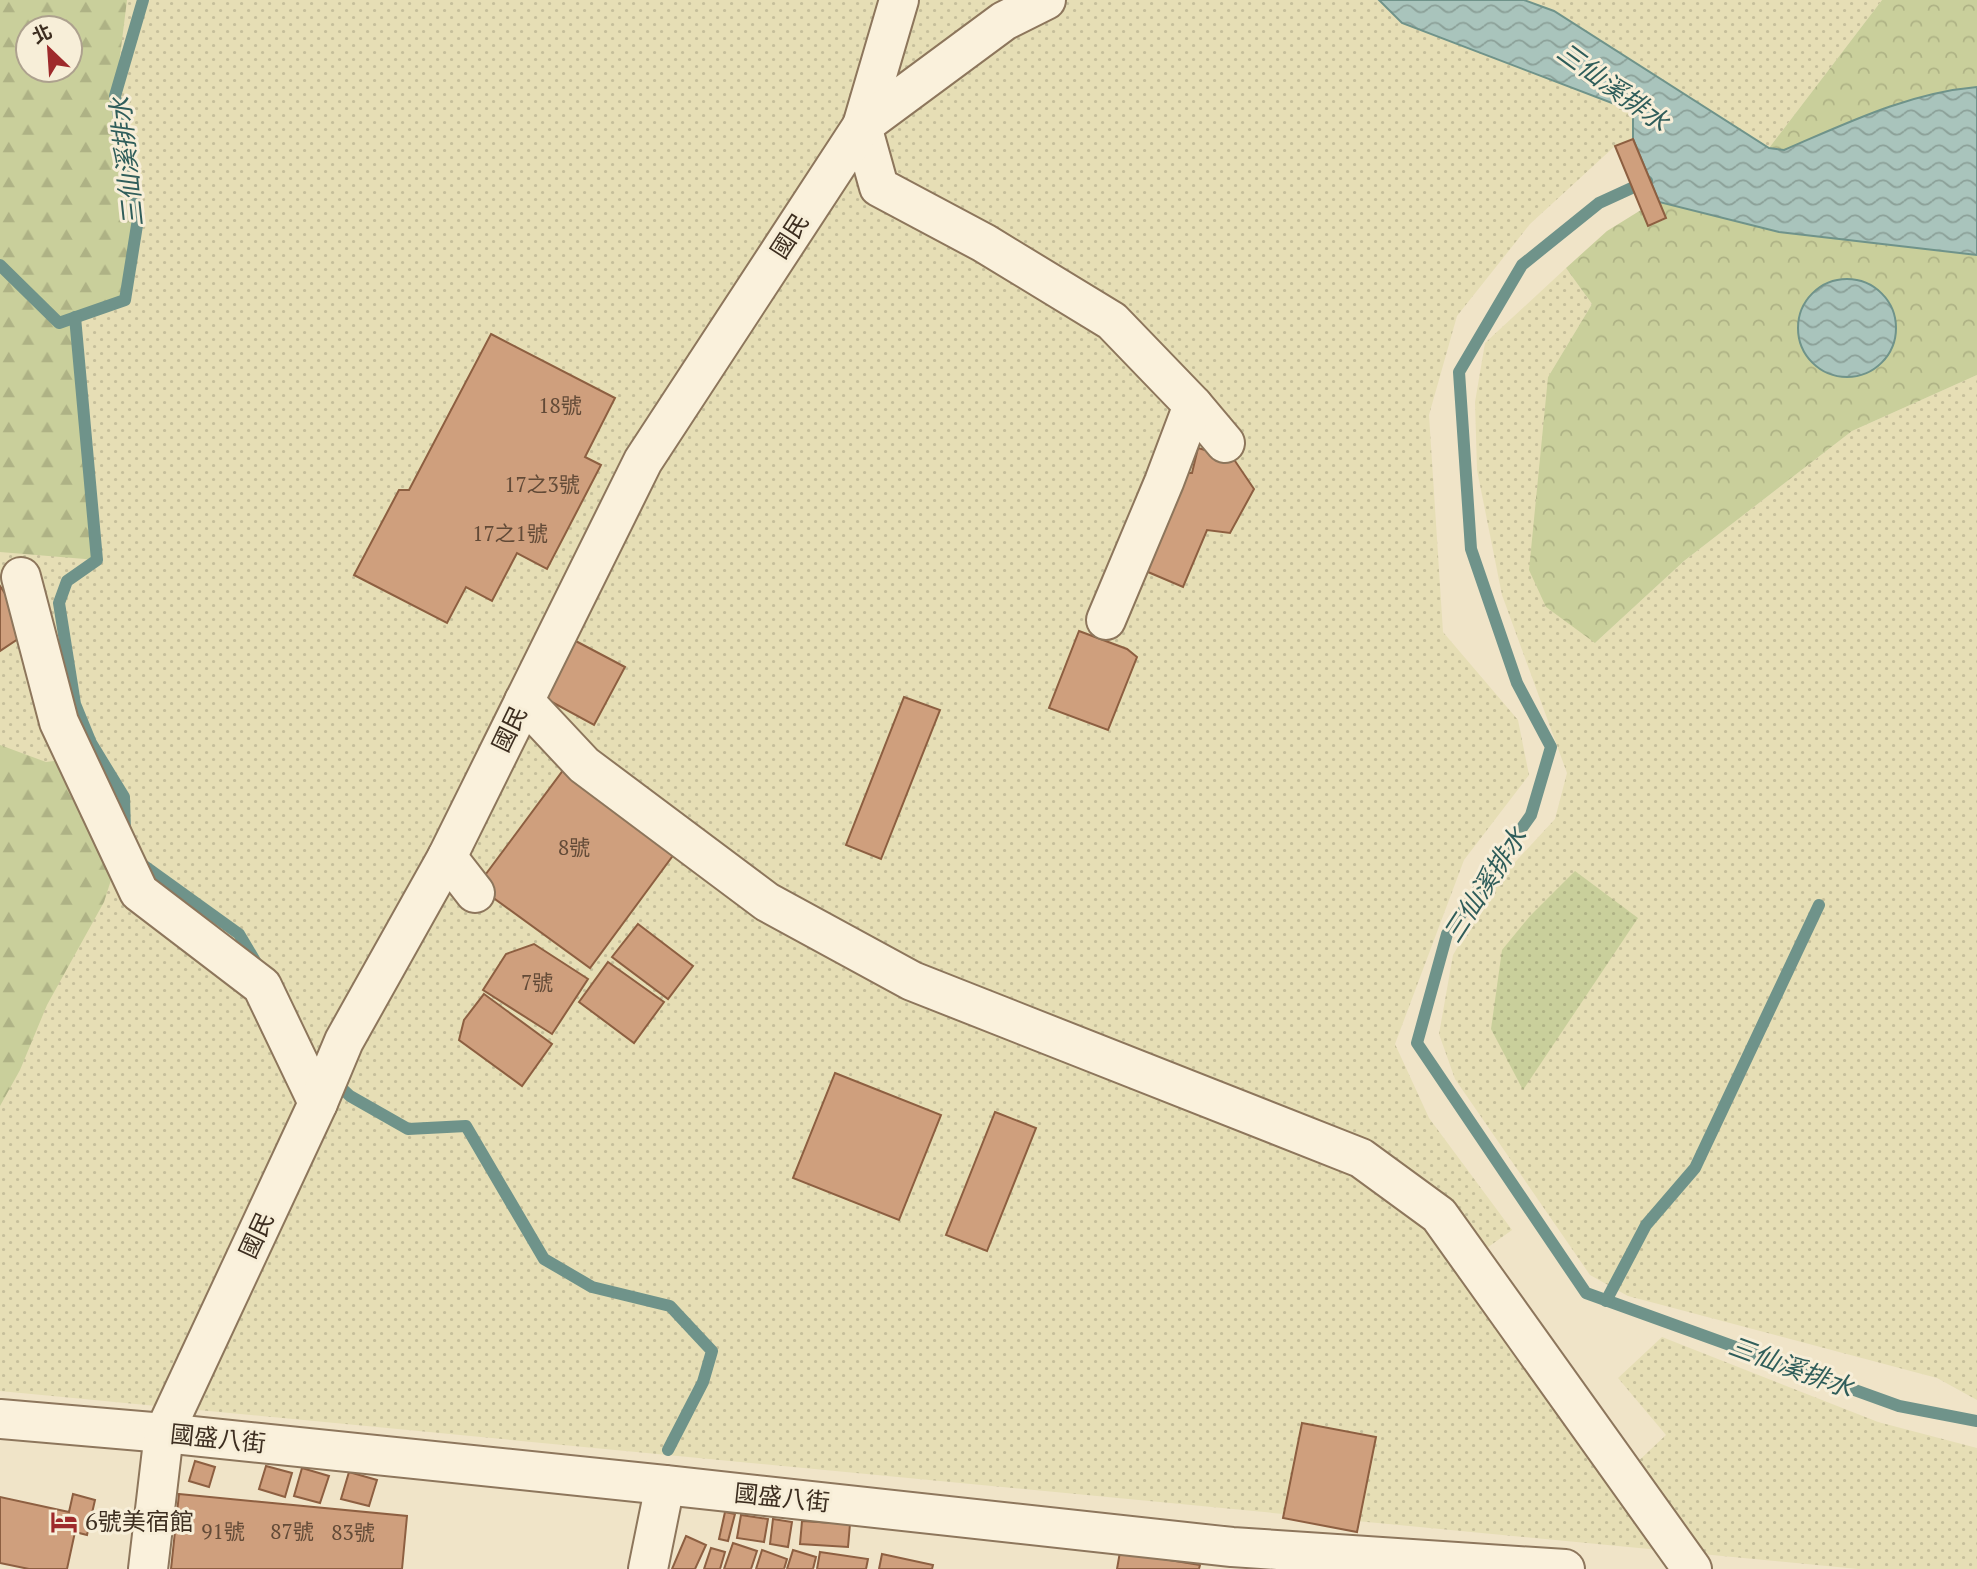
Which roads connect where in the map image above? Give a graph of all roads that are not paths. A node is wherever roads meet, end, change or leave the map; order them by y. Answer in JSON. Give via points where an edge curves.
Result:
{"nodes":[{"id":1,"x":899,"y":0,"type":"edge"},
{"id":2,"x":1046,"y":0,"type":"edge"},
{"id":3,"x":862,"y":126,"type":"junction"},
{"id":4,"x":1193,"y":405,"type":"junction"},
{"id":5,"x":1225,"y":443,"type":"dead end"},
{"id":6,"x":22,"y":577,"type":"dead end"},
{"id":7,"x":1107,"y":620,"type":"dead end"},
{"id":8,"x":524,"y":701,"type":"junction"},
{"id":9,"x":446,"y":857,"type":"junction"},
{"id":10,"x":475,"y":892,"type":"dead end"},
{"id":11,"x":318,"y":1103,"type":"junction"},
{"id":12,"x":0,"y":1419,"type":"edge"},
{"id":13,"x":164,"y":1433,"type":"junction"},
{"id":14,"x":665,"y":1485,"type":"junction"},
{"id":15,"x":1230,"y":1558,"type":"edge"},
{"id":16,"x":148,"y":1569,"type":"edge"},
{"id":17,"x":648,"y":1569,"type":"edge"},
{"id":18,"x":1565,"y":1569,"type":"edge"},
{"id":19,"x":1692,"y":1569,"type":"edge"}],
"edges":[{"from":1,"to":3,"type":"street"},
{"from":2,"to":3,"type":"street","name":"國民","via":[[1004,21]]},
{"from":3,"to":4,"type":"street","via":[[879,187],[984,243],[1112,321]]},
{"from":3,"to":8,"type":"street","name":"國民","via":[[643,461]]},
{"from":4,"to":5,"type":"street"},
{"from":4,"to":7,"type":"street"},
{"from":6,"to":11,"type":"street","via":[[59,722],[139,892],[262,986]]},
{"from":8,"to":9,"type":"street","name":"國民"},
{"from":8,"to":19,"type":"street","via":[[584,765],[767,902],[912,981],[1361,1158],[1439,1215]]},
{"from":9,"to":10,"type":"street"},
{"from":9,"to":11,"type":"street","name":"國民","via":[[344,1041]]},
{"from":11,"to":13,"type":"street","name":"國民"},
{"from":12,"to":13,"type":"street","name":"國盛八街"},
{"from":13,"to":14,"type":"street","name":"國盛八街"},
{"from":13,"to":16,"type":"street","name":"國民"},
{"from":14,"to":15,"type":"street","name":"國盛八街"},
{"from":14,"to":17,"type":"street"},
{"from":15,"to":18,"type":"street","name":"國盛八街"}]}
